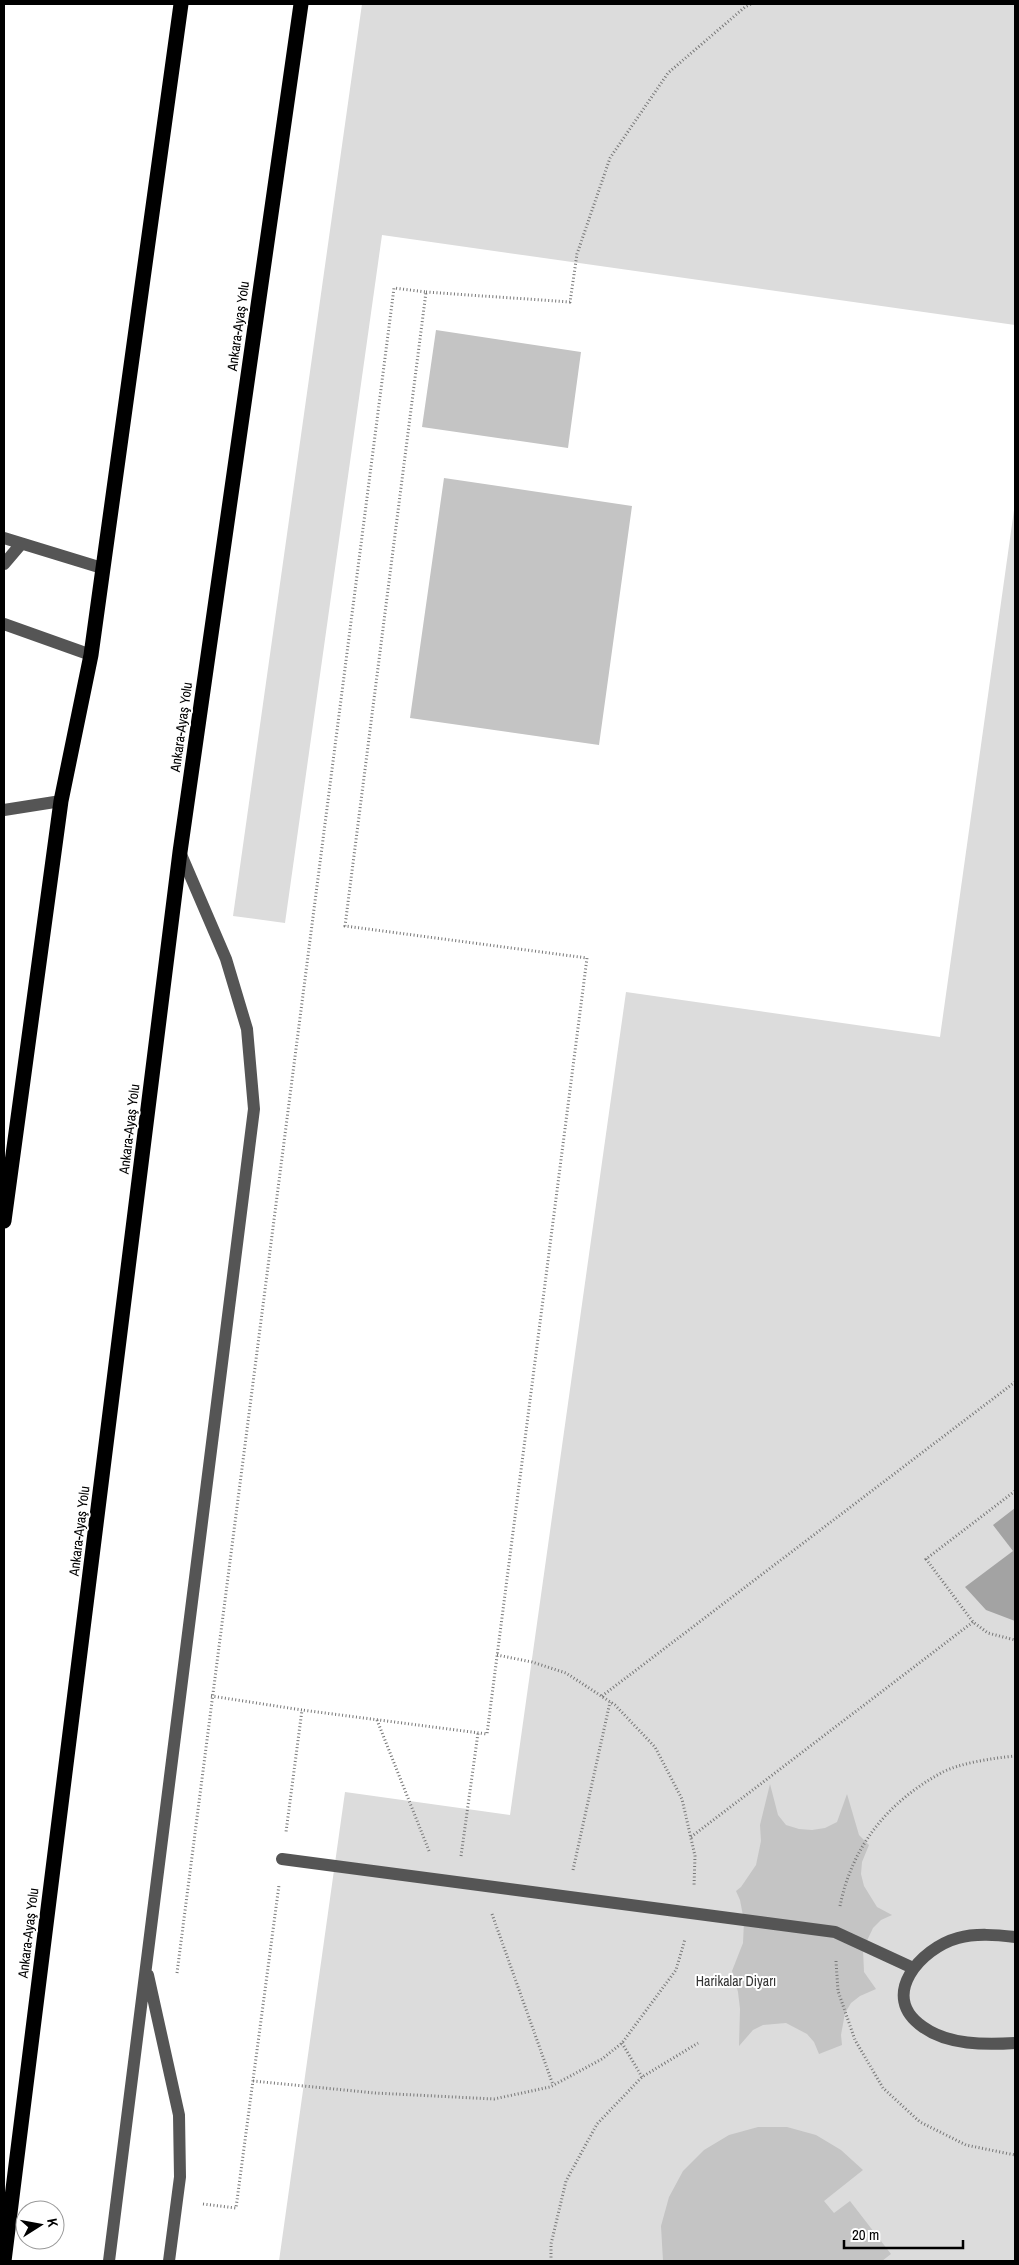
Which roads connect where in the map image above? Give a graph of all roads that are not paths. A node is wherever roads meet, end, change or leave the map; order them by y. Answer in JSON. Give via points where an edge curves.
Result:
{"nodes":[{"id":1,"x":181,"y":4,"type":"edge"},
{"id":2,"x":301,"y":4,"type":"edge"},
{"id":3,"x":4,"y":538,"type":"edge"},
{"id":4,"x":21,"y":544,"type":"junction"},
{"id":5,"x":4,"y":564,"type":"edge"},
{"id":6,"x":102,"y":568,"type":"junction"},
{"id":7,"x":4,"y":624,"type":"edge"},
{"id":8,"x":90,"y":655,"type":"junction"},
{"id":9,"x":61,"y":801,"type":"junction"},
{"id":10,"x":4,"y":810,"type":"edge"},
{"id":11,"x":180,"y":852,"type":"junction"},
{"id":12,"x":5,"y":1192,"type":"edge"},
{"id":13,"x":4,"y":1220,"type":"edge"},
{"id":14,"x":282,"y":1859,"type":"road end"},
{"id":15,"x":1015,"y":1937,"type":"edge"},
{"id":16,"x":146,"y":1966,"type":"junction"},
{"id":17,"x":913,"y":1968,"type":"junction"},
{"id":18,"x":1015,"y":2043,"type":"edge"},
{"id":19,"x":4,"y":2261,"type":"edge"},
{"id":20,"x":109,"y":2261,"type":"edge"},
{"id":21,"x":168,"y":2261,"type":"edge"}],
"edges":[{"from":1,"to":6,"type":"highway"},
{"from":2,"to":11,"type":"highway","name":"Ankara-Ayaş Yolu"},
{"from":3,"to":4,"type":"street"},
{"from":4,"to":5,"type":"street"},
{"from":4,"to":6,"type":"street"},
{"from":6,"to":8,"type":"highway"},
{"from":7,"to":8,"type":"street"},
{"from":8,"to":9,"type":"highway"},
{"from":9,"to":10,"type":"street"},
{"from":9,"to":12,"type":"highway"},
{"from":11,"to":16,"type":"street","via":[[226,959],[247,1029],[254,1109]]},
{"from":11,"to":19,"type":"highway","name":"Ankara-Ayaş Yolu"},
{"from":12,"to":13,"type":"highway"},
{"from":14,"to":17,"type":"street","via":[[835,1932]]},
{"from":15,"to":17,"type":"street","via":[[960,1937],[943,1943]]},
{"from":16,"to":20,"type":"street"},
{"from":16,"to":21,"type":"street","via":[[179,2115],[180,2177]]},
{"from":17,"to":18,"type":"street","via":[[904,1987],[905,1999],[907,2009],[921,2026],[953,2039]]}]}
